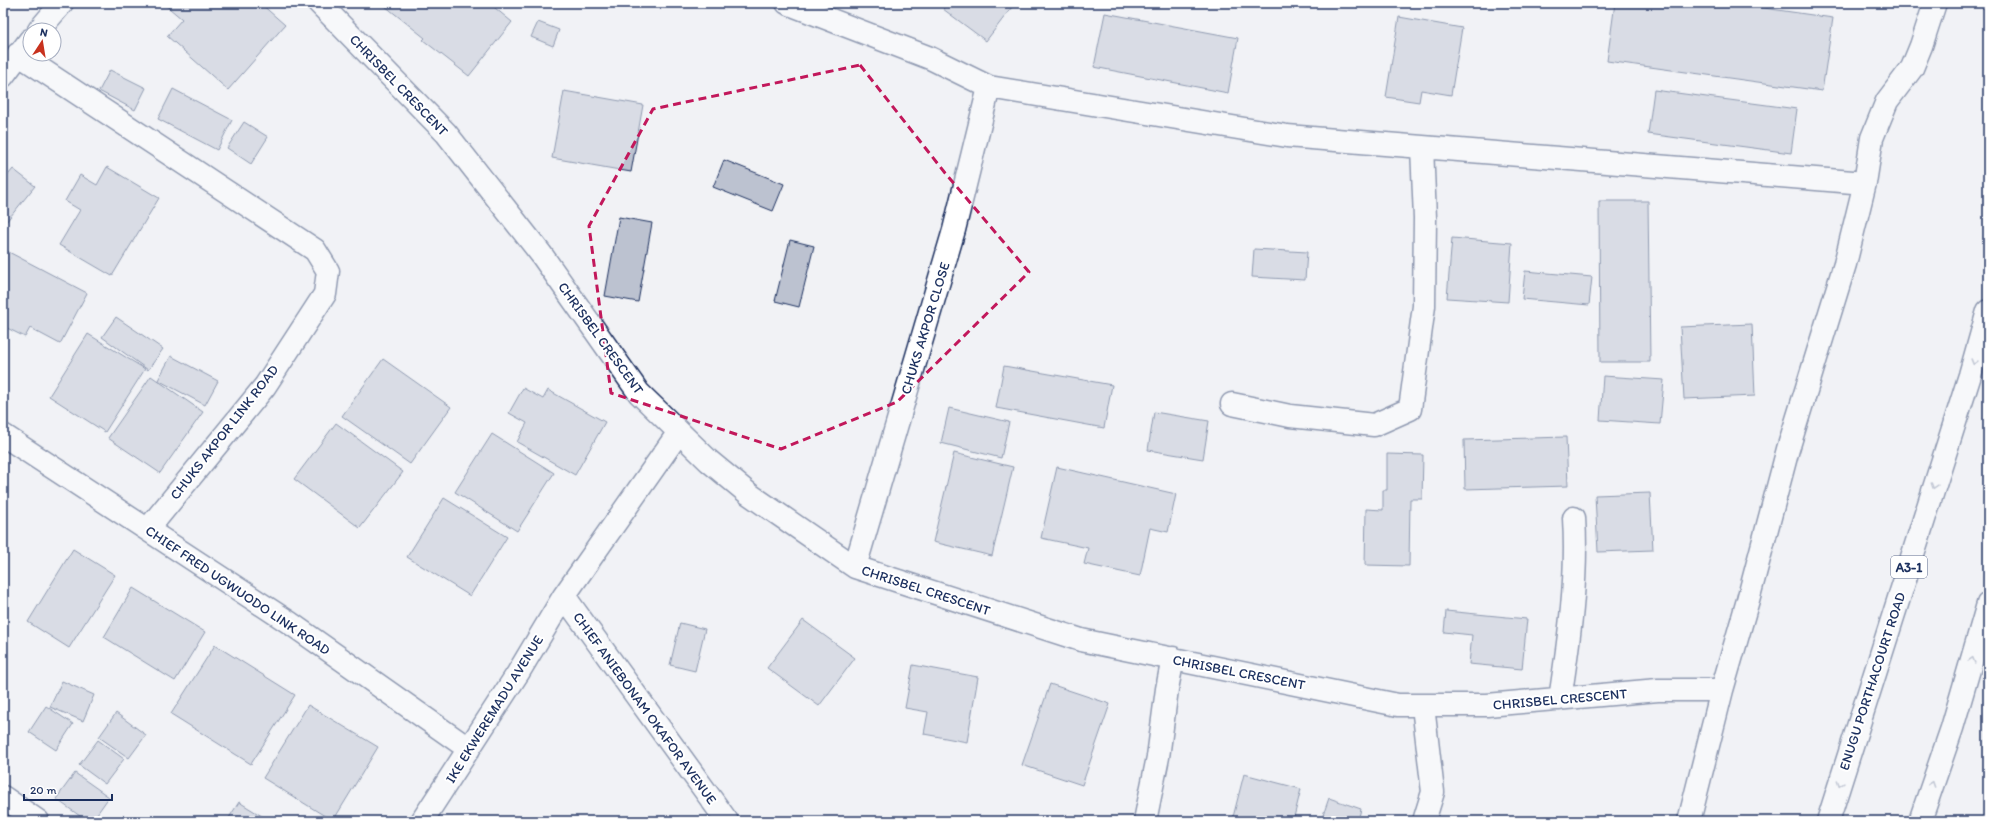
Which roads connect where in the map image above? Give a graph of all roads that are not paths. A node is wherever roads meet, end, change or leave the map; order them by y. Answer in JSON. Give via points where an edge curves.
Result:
{"nodes":[{"id":1,"x":62,"y":3,"type":"edge"},
{"id":2,"x":319,"y":3,"type":"edge"},
{"id":3,"x":787,"y":3,"type":"edge"},
{"id":4,"x":1935,"y":3,"type":"edge"},
{"id":5,"x":46,"y":22,"type":"edge"},
{"id":6,"x":22,"y":50,"type":"edge"},
{"id":7,"x":46,"y":62,"type":"edge"},
{"id":8,"x":3,"y":76,"type":"edge"},
{"id":9,"x":989,"y":87,"type":"junction"},
{"id":10,"x":1422,"y":146,"type":"junction"},
{"id":11,"x":1865,"y":183,"type":"junction"},
{"id":12,"x":1988,"y":312,"type":"edge"},
{"id":13,"x":1232,"y":404,"type":"dead end"},
{"id":14,"x":679,"y":432,"type":"junction"},
{"id":15,"x":3,"y":436,"type":"edge"},
{"id":16,"x":1574,"y":518,"type":"dead end"},
{"id":17,"x":148,"y":529,"type":"junction"},
{"id":18,"x":855,"y":567,"type":"junction"},
{"id":19,"x":564,"y":596,"type":"junction"},
{"id":20,"x":1988,"y":604,"type":"edge"},
{"id":21,"x":1173,"y":658,"type":"junction"},
{"id":22,"x":1722,"y":690,"type":"junction"},
{"id":23,"x":1560,"y":699,"type":"junction"},
{"id":24,"x":1423,"y":706,"type":"junction"},
{"id":25,"x":469,"y":749,"type":"junction"},
{"id":26,"x":3,"y":797,"type":"edge"},
{"id":27,"x":38,"y":821,"type":"edge"},
{"id":28,"x":422,"y":821,"type":"edge"},
{"id":29,"x":727,"y":821,"type":"edge"},
{"id":30,"x":1145,"y":821,"type":"edge"},
{"id":31,"x":1424,"y":821,"type":"edge"},
{"id":32,"x":1690,"y":821,"type":"edge"},
{"id":33,"x":1828,"y":821,"type":"edge"},
{"id":34,"x":1920,"y":821,"type":"edge"}],
"edges":[{"from":1,"to":5,"type":"main road"},
{"from":2,"to":14,"type":"main road","name":"CHRISBEL CRESCENT","via":[[446,134],[540,254],[639,393]]},
{"from":3,"to":9,"type":"main road","via":[[930,58]]},
{"from":4,"to":11,"type":"main road","via":[[1922,46],[1912,68],[1887,101],[1872,138]]},
{"from":6,"to":8,"type":"main road"},
{"from":7,"to":17,"type":"main road","name":"CHUKS AKPOR LINK ROAD","via":[[315,250],[328,272],[325,294],[265,386]]},
{"from":9,"to":10,"type":"main road","via":[[1287,136]]},
{"from":9,"to":18,"type":"main road","name":"CHUKS AKPOR CLOSE","via":[[954,230]]},
{"from":10,"to":11,"type":"main road"},
{"from":10,"to":13,"type":"main road","via":[[1426,218],[1424,306],[1410,409],[1374,425],[1290,416]]},
{"from":11,"to":22,"type":"main road","via":[[1845,264],[1788,449]]},
{"from":12,"to":33,"type":"main road","name":"ENUGU PORTHACOURT ROAD","number":"A3-1","one_way":true},
{"from":14,"to":18,"type":"main road","name":"CHRISBEL CRESCENT","via":[[749,494]]},
{"from":14,"to":19,"type":"main road","name":"IKE EKWEREMADU AVENUE"},
{"from":15,"to":17,"type":"main road","name":"CHIEF FRED UGWUODO LINK ROAD"},
{"from":16,"to":23,"type":"main road","via":[[1576,547],[1569,644]]},
{"from":17,"to":25,"type":"main road","name":"CHIEF FRED UGWUODO LINK ROAD","via":[[290,623]]},
{"from":18,"to":21,"type":"main road","name":"CHRISBEL CRESCENT","via":[[1081,640]]},
{"from":19,"to":25,"type":"main road","name":"IKE EKWEREMADU AVENUE"},
{"from":19,"to":29,"type":"main road","name":"CHIEF ANIEBONAM OKAFOR AVENUE"},
{"from":34,"to":20,"type":"main road","one_way":true,"via":[[1952,728]]},
{"from":21,"to":24,"type":"main road","name":"CHRISBEL CRESCENT","via":[[1398,705]]},
{"from":21,"to":30,"type":"main road"},
{"from":22,"to":23,"type":"main road","name":"CHRISBEL CRESCENT","via":[[1658,690]]},
{"from":22,"to":32,"type":"main road"},
{"from":23,"to":24,"type":"main road","name":"CHRISBEL CRESCENT","via":[[1487,705]]},
{"from":24,"to":31,"type":"main road","via":[[1433,792]]},
{"from":25,"to":28,"type":"main road","name":"IKE EKWEREMADU AVENUE"},
{"from":26,"to":27,"type":"main road"}]}
